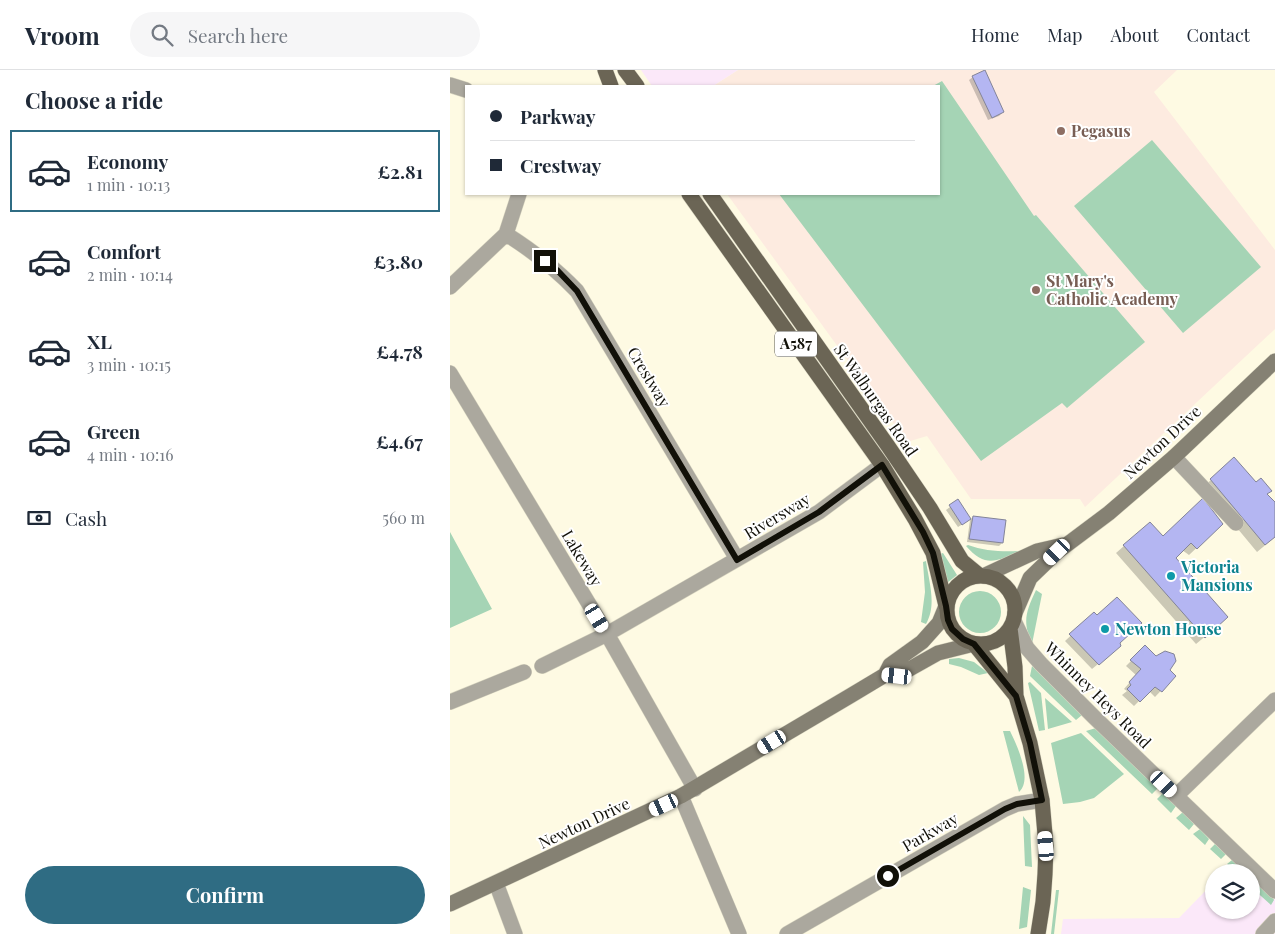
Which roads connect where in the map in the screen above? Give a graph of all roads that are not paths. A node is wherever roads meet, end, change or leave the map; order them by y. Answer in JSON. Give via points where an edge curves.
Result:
{"nodes":[{"id":1,"x":605,"y":70,"type":"edge"},
{"id":2,"x":625,"y":70,"type":"edge"},
{"id":3,"x":450,"y":85,"type":"edge"},
{"id":4,"x":611,"y":85,"type":"edge"},
{"id":5,"x":635,"y":85,"type":"edge"},
{"id":6,"x":465,"y":90,"type":"edge"},
{"id":7,"x":519,"y":195,"type":"edge"},
{"id":8,"x":690,"y":195,"type":"edge"},
{"id":9,"x":711,"y":195,"type":"edge"},
{"id":10,"x":506,"y":234,"type":"junction"},
{"id":11,"x":450,"y":287,"type":"edge"},
{"id":12,"x":1275,"y":361,"type":"edge"},
{"id":13,"x":450,"y":373,"type":"edge"},
{"id":14,"x":1174,"y":457,"type":"junction"},
{"id":15,"x":882,"y":465,"type":"junction"},
{"id":16,"x":1236,"y":523,"type":"dead end"},
{"id":17,"x":1067,"y":544,"type":"junction"},
{"id":18,"x":737,"y":560,"type":"junction"},
{"id":19,"x":981,"y":575,"type":"junction"},
{"id":20,"x":946,"y":606,"type":"junction"},
{"id":21,"x":1013,"y":621,"type":"junction"},
{"id":22,"x":607,"y":634,"type":"junction"},
{"id":23,"x":974,"y":644,"type":"junction"},
{"id":24,"x":542,"y":666,"type":"dead end"},
{"id":25,"x":524,"y":672,"type":"dead end"},
{"id":26,"x":885,"y":675,"type":"junction"},
{"id":27,"x":1016,"y":696,"type":"junction"},
{"id":28,"x":1275,"y":700,"type":"edge"},
{"id":29,"x":450,"y":702,"type":"edge"},
{"id":30,"x":695,"y":789,"type":"junction"},
{"id":31,"x":681,"y":796,"type":"junction"},
{"id":32,"x":1176,"y":796,"type":"junction"},
{"id":33,"x":1042,"y":800,"type":"junction"},
{"id":34,"x":496,"y":883,"type":"junction"},
{"id":35,"x":1275,"y":891,"type":"edge"},
{"id":36,"x":450,"y":904,"type":"edge"},
{"id":37,"x":1275,"y":921,"type":"edge"},
{"id":38,"x":515,"y":934,"type":"edge"},
{"id":39,"x":739,"y":934,"type":"edge"},
{"id":40,"x":788,"y":934,"type":"edge"},
{"id":41,"x":1038,"y":934,"type":"edge"},
{"id":42,"x":1263,"y":934,"type":"edge"}],
"edges":[{"from":1,"to":4,"type":"main road"},
{"from":2,"to":5,"type":"main road"},
{"from":3,"to":6,"type":"street"},
{"from":7,"to":10,"type":"street"},
{"from":8,"to":15,"type":"main road","name":"St Walburgas Road","number":"A587"},
{"from":9,"to":19,"type":"main road","name":"St Walburgas Road","number":"A587","via":[[888,446],[962,561]]},
{"from":10,"to":11,"type":"street"},
{"from":10,"to":18,"type":"street","name":"Crestway","via":[[558,271],[577,291]]},
{"from":12,"to":14,"type":"main road","name":"Newton Drive"},
{"from":13,"to":22,"type":"street","name":"Lakeway"},
{"from":14,"to":16,"type":"street"},
{"from":14,"to":17,"type":"main road","name":"Newton Drive"},
{"from":15,"to":18,"type":"street","name":"Riversway","via":[[819,512]]},
{"from":15,"to":20,"type":"main road","name":"St Walburgas Road","number":"A587","via":[[933,553]]},
{"from":17,"to":19,"type":"main road","name":"Newton Drive","via":[[1037,551]]},
{"from":17,"to":21,"type":"main road","name":"Newton Drive","via":[[1030,578]]},
{"from":18,"to":22,"type":"street","name":"Riversway"},
{"from":19,"to":20,"type":"main road","via":[[957,585]]},
{"from":19,"to":21,"type":"main road","via":[[1007,587],[1014,599]]},
{"from":20,"to":23,"type":"main road","via":[[952,629]]},
{"from":20,"to":26,"type":"main road","name":"Newton Drive","via":[[939,622],[922,642],[890,665]]},
{"from":21,"to":23,"type":"main road","via":[[997,640]]},
{"from":21,"to":27,"type":"main road"},
{"from":21,"to":32,"type":"street","name":"Whinney Heys Road","via":[[1027,648],[1041,664]]},
{"from":22,"to":24,"type":"street","name":"Riversway"},
{"from":22,"to":30,"type":"street","name":"Lakeway"},
{"from":23,"to":26,"type":"main road","name":"Newton Drive","via":[[938,653],[897,676]]},
{"from":23,"to":27,"type":"main road"},
{"from":25,"to":29,"type":"street"},
{"from":26,"to":30,"type":"main road","name":"Newton Drive"},
{"from":27,"to":33,"type":"main road"},
{"from":28,"to":32,"type":"street"},
{"from":30,"to":31,"type":"main road","name":"Newton Drive"},
{"from":31,"to":34,"type":"main road","name":"Newton Drive"},
{"from":31,"to":39,"type":"street"},
{"from":32,"to":35,"type":"street","name":"Whinney Heys Road"},
{"from":33,"to":40,"type":"street","name":"Parkway","via":[[1005,809]]},
{"from":33,"to":41,"type":"main road","via":[[1046,846]]},
{"from":34,"to":36,"type":"main road","name":"Newton Drive"},
{"from":34,"to":38,"type":"street"},
{"from":37,"to":42,"type":"street"}]}
